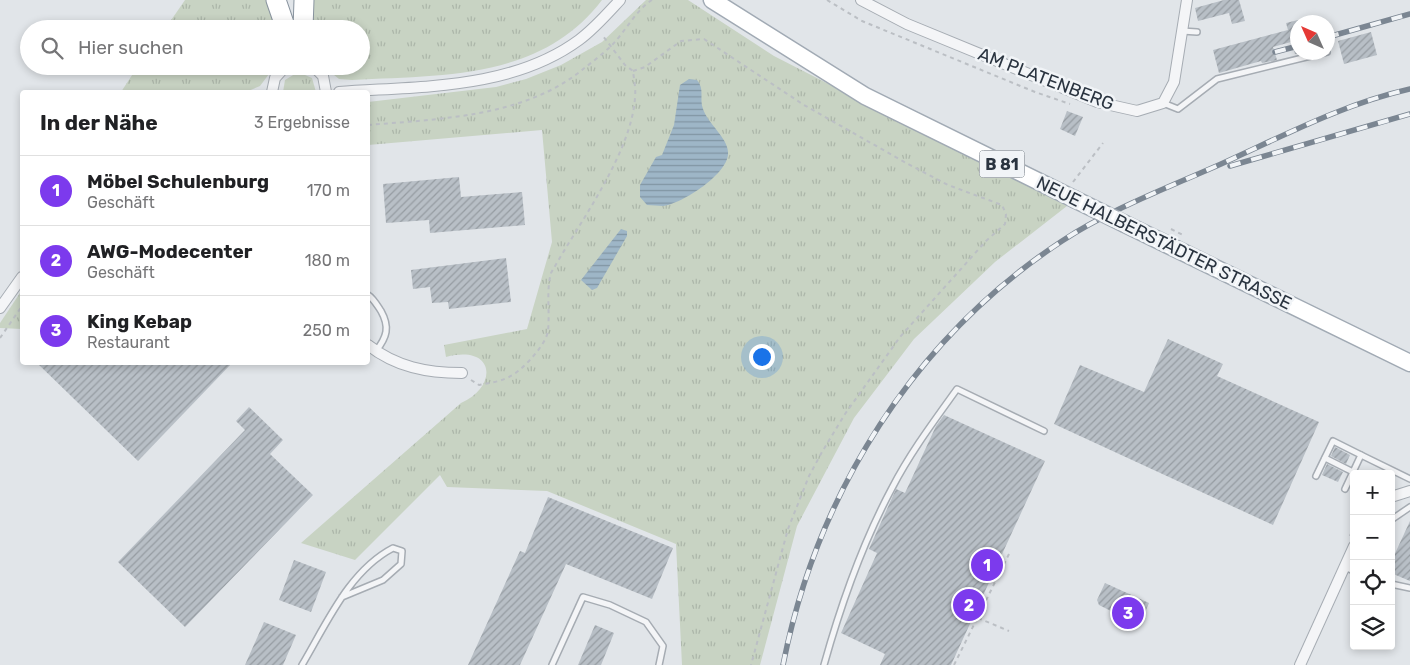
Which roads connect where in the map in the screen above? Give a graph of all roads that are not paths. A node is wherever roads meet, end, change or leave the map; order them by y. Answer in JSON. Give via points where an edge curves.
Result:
{"nodes":[{"id":1,"x":276,"y":0,"type":"edge"},
{"id":2,"x":304,"y":0,"type":"edge"},
{"id":3,"x":620,"y":0,"type":"edge"},
{"id":4,"x":712,"y":0,"type":"edge"},
{"id":5,"x":861,"y":0,"type":"edge"},
{"id":6,"x":1187,"y":0,"type":"edge"},
{"id":7,"x":283,"y":20,"type":"edge"},
{"id":8,"x":303,"y":20,"type":"edge"},
{"id":9,"x":1182,"y":31,"type":"junction"},
{"id":10,"x":1197,"y":32,"type":"dead end"},
{"id":11,"x":1294,"y":60,"type":"edge"},
{"id":12,"x":278,"y":75,"type":"edge"},
{"id":13,"x":322,"y":75,"type":"edge"},
{"id":14,"x":272,"y":90,"type":"edge"},
{"id":15,"x":326,"y":90,"type":"edge"},
{"id":16,"x":364,"y":90,"type":"edge"},
{"id":17,"x":1162,"y":103,"type":"junction"},
{"id":18,"x":20,"y":279,"type":"edge"},
{"id":19,"x":370,"y":297,"type":"edge"},
{"id":20,"x":0,"y":308,"type":"edge"},
{"id":21,"x":372,"y":349,"type":"edge"},
{"id":22,"x":1410,"y":364,"type":"edge"},
{"id":23,"x":462,"y":373,"type":"road end"},
{"id":24,"x":1044,"y":431,"type":"dead end"},
{"id":25,"x":1361,"y":455,"type":"junction"},
{"id":26,"x":1325,"y":458,"type":"junction"},
{"id":27,"x":1350,"y":470,"type":"edge"},
{"id":28,"x":1354,"y":470,"type":"edge"},
{"id":29,"x":1316,"y":476,"type":"dead end"},
{"id":30,"x":1350,"y":478,"type":"edge"},
{"id":31,"x":1410,"y":479,"type":"edge"},
{"id":32,"x":1345,"y":489,"type":"dead end"},
{"id":33,"x":1410,"y":491,"type":"edge"},
{"id":34,"x":1395,"y":496,"type":"edge"},
{"id":35,"x":1410,"y":507,"type":"edge"},
{"id":36,"x":1395,"y":517,"type":"edge"},
{"id":37,"x":1350,"y":559,"type":"edge"},
{"id":38,"x":1346,"y":572,"type":"edge"},
{"id":39,"x":1395,"y":585,"type":"edge"},
{"id":40,"x":1408,"y":588,"type":"edge"},
{"id":41,"x":342,"y":597,"type":"junction"},
{"id":42,"x":302,"y":665,"type":"edge"},
{"id":43,"x":552,"y":665,"type":"edge"},
{"id":44,"x":659,"y":665,"type":"edge"},
{"id":45,"x":824,"y":665,"type":"edge"},
{"id":46,"x":1300,"y":665,"type":"edge"}],
"edges":[{"from":1,"to":7,"type":"highway"},
{"from":2,"to":8,"type":"highway"},
{"from":3,"to":16,"type":"street","via":[[577,41],[550,57],[500,76]]},
{"from":4,"to":22,"type":"main road","name":"NEUE HALBERSTÄDTER STRASSE","number":"B 81","bridge":true,"via":[[849,88],[1073,192],[1125,224]]},
{"from":5,"to":17,"type":"street","name":"AM PLATENBERG","via":[[907,24],[1097,102],[1138,112]]},
{"from":6,"to":9,"type":"street"},
{"from":9,"to":10,"type":"lane"},
{"from":9,"to":17,"type":"street","via":[[1174,82]]},
{"from":11,"to":17,"type":"lane","via":[[1217,79],[1178,109]]},
{"from":12,"to":14,"type":"street"},
{"from":13,"to":15,"type":"street"},
{"from":18,"to":20,"type":"street"},
{"from":19,"to":21,"type":"lane","via":[[388,323],[386,339]]},
{"from":21,"to":23,"type":"street","via":[[398,364],[434,373]]},
{"from":24,"to":45,"type":"lane","via":[[957,389],[892,487],[845,592]]},
{"from":25,"to":26,"type":"lane","via":[[1333,441]]},
{"from":25,"to":28,"type":"lane"},
{"from":25,"to":31,"type":"lane"},
{"from":26,"to":27,"type":"lane"},
{"from":26,"to":29,"type":"lane"},
{"from":30,"to":32,"type":"lane"},
{"from":33,"to":34,"type":"street"},
{"from":35,"to":36,"type":"lane"},
{"from":37,"to":38,"type":"street"},
{"from":38,"to":46,"type":"street"},
{"from":39,"to":40,"type":"lane"},
{"from":41,"to":41,"type":"lane","via":[[383,580],[401,564],[402,551],[393,548],[379,556],[360,573]]},
{"from":41,"to":42,"type":"lane"},
{"from":43,"to":44,"type":"lane","via":[[583,597],[610,605],[646,622],[663,646]]}]}
